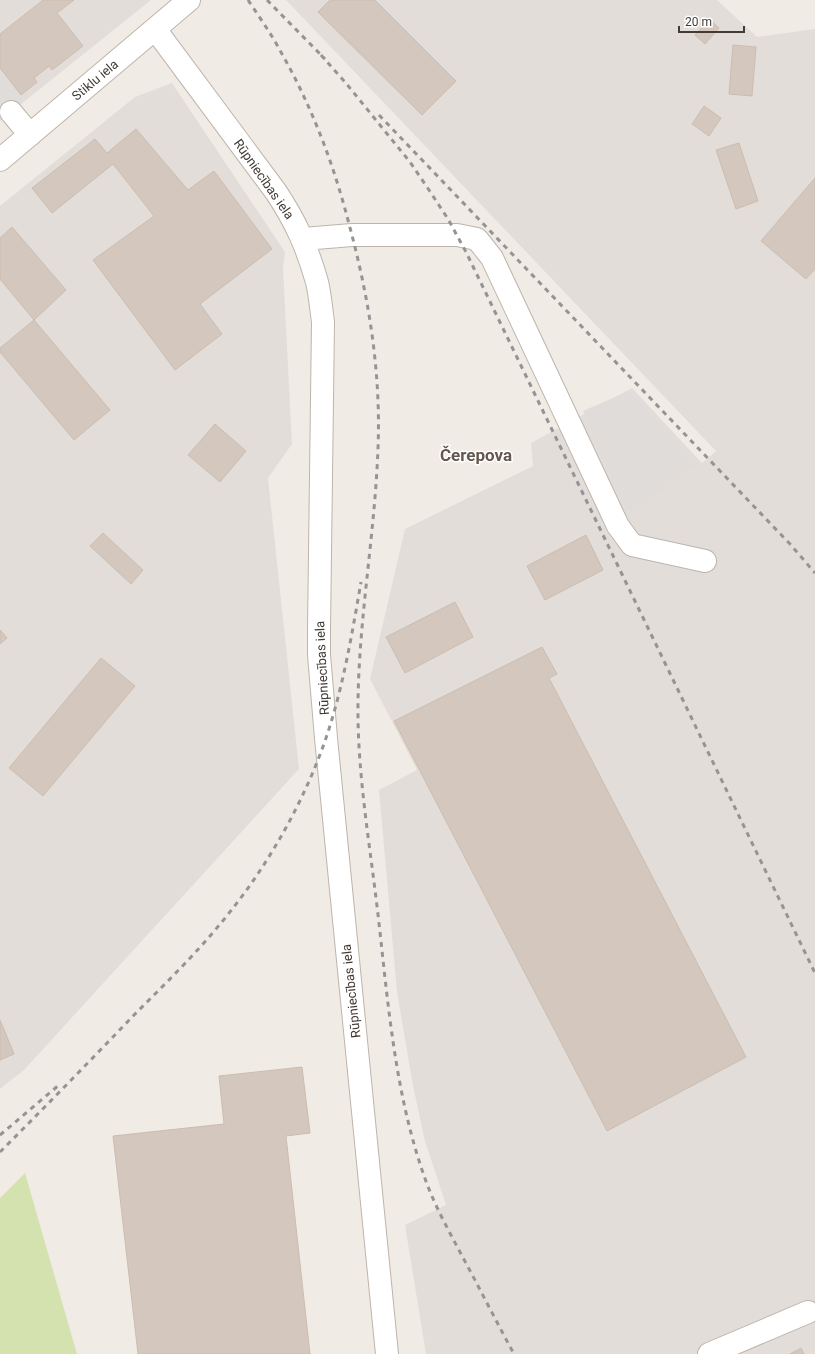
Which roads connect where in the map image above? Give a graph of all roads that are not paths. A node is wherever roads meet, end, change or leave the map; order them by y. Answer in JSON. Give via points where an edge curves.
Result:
{"nodes":[{"id":1,"x":189,"y":0,"type":"edge"},
{"id":2,"x":155,"y":29,"type":"junction"},
{"id":3,"x":11,"y":112,"type":"dead end"},
{"id":4,"x":30,"y":135,"type":"junction"},
{"id":5,"x":0,"y":160,"type":"edge"},
{"id":6,"x":303,"y":239,"type":"junction"},
{"id":7,"x":705,"y":561,"type":"dead end"},
{"id":8,"x":808,"y":1312,"type":"dead end"},
{"id":9,"x":387,"y":1354,"type":"edge"},
{"id":10,"x":709,"y":1354,"type":"edge"}],
"edges":[{"from":1,"to":2,"type":"street","name":"Stiklu iela"},
{"from":2,"to":4,"type":"street","name":"Stiklu iela"},
{"from":2,"to":6,"type":"street","name":"Rūpniecības iela","via":[[276,192]]},
{"from":3,"to":4,"type":"street"},
{"from":4,"to":5,"type":"street","name":"Stiklu iela"},
{"from":6,"to":7,"type":"street","via":[[352,235],[456,235],[477,240],[492,258],[618,526],[632,544]]},
{"from":6,"to":9,"type":"street","name":"Rūpniecības iela","via":[[317,283],[323,322],[319,654]]},
{"from":8,"to":10,"type":"street"}]}
